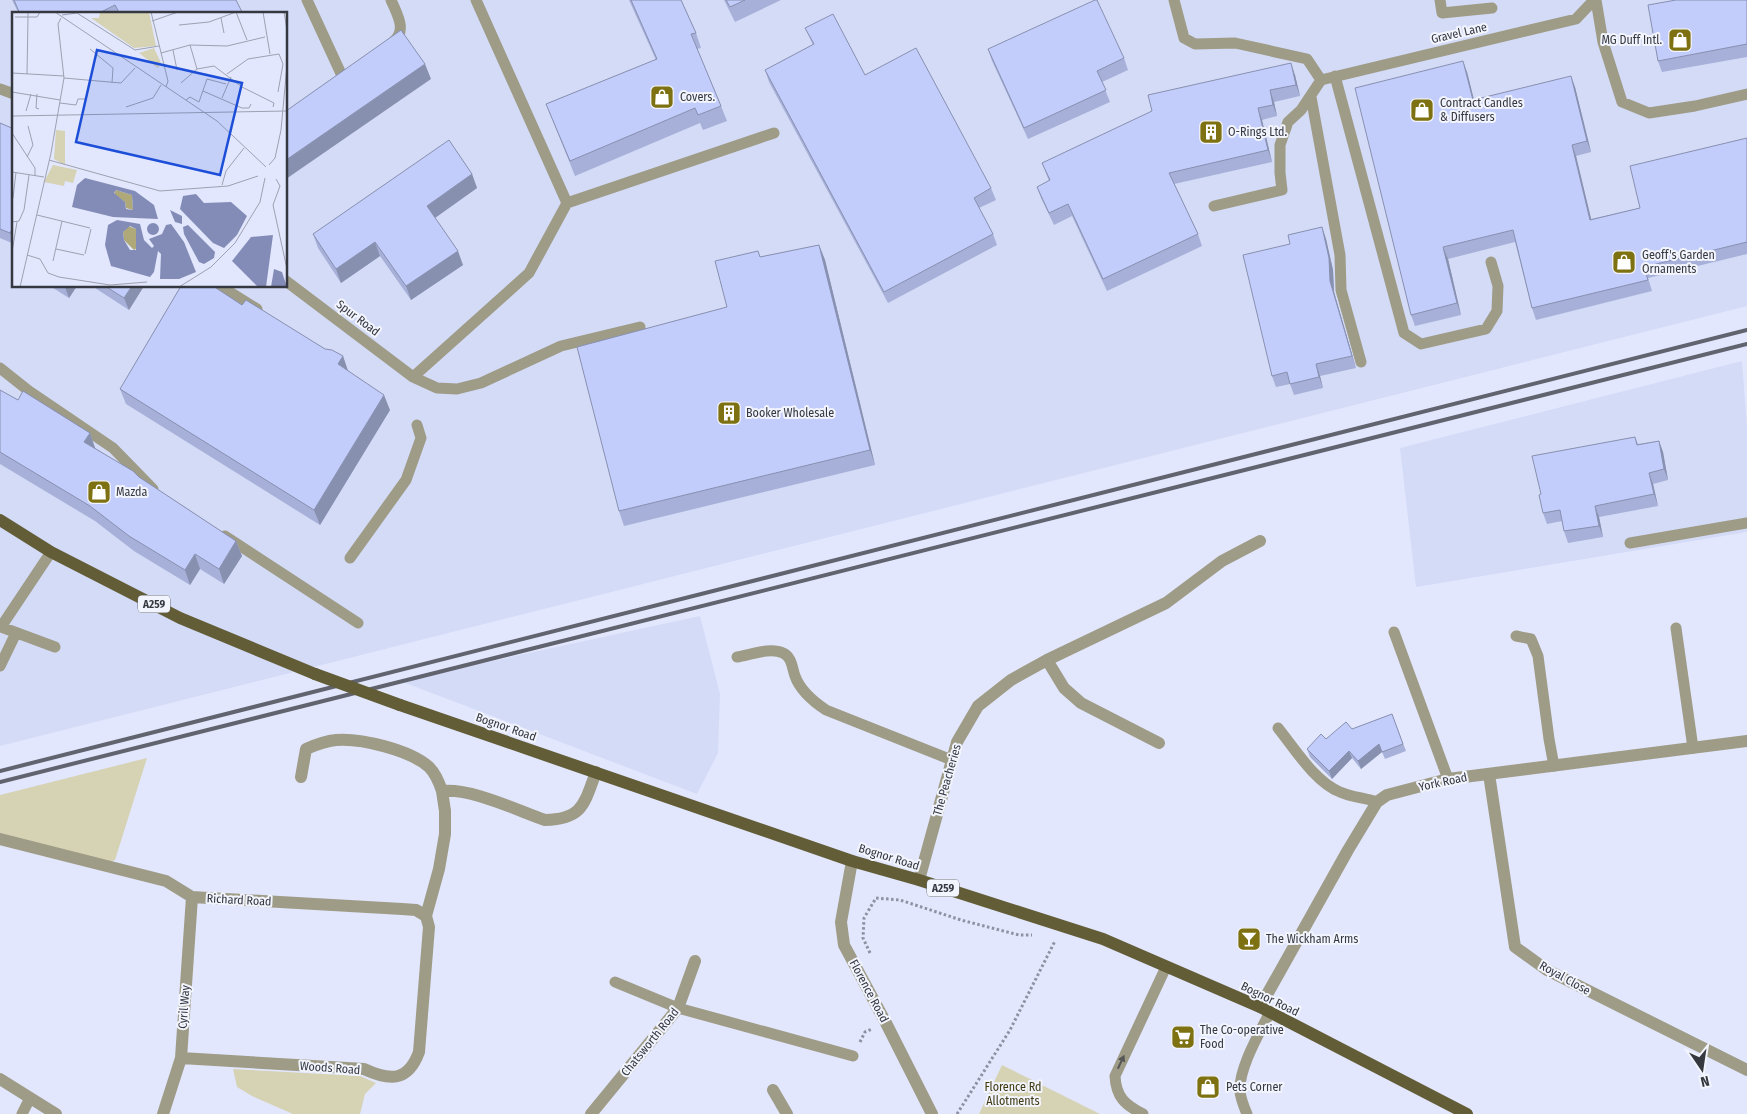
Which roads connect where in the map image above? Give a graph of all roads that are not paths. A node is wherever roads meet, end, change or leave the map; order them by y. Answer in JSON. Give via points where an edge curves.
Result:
{"nodes":[{"id":1,"x":307,"y":0,"type":"edge"},
{"id":2,"x":391,"y":0,"type":"edge"},
{"id":3,"x":476,"y":0,"type":"edge"},
{"id":4,"x":1174,"y":0,"type":"edge"},
{"id":5,"x":1440,"y":0,"type":"edge"},
{"id":6,"x":1595,"y":0,"type":"edge"},
{"id":7,"x":1492,"y":8,"type":"dead end"},
{"id":8,"x":388,"y":46,"type":"edge"},
{"id":9,"x":1336,"y":76,"type":"junction"},
{"id":10,"x":343,"y":78,"type":"edge"},
{"id":11,"x":1322,"y":80,"type":"junction"},
{"id":12,"x":0,"y":89,"type":"edge"},
{"id":13,"x":12,"y":93,"type":"edge"},
{"id":14,"x":1747,"y":94,"type":"edge"},
{"id":15,"x":1311,"y":97,"type":"junction"},
{"id":16,"x":774,"y":133,"type":"dead end"},
{"id":17,"x":567,"y":203,"type":"junction"},
{"id":18,"x":1214,"y":206,"type":"dead end"},
{"id":19,"x":1492,"y":262,"type":"dead end"},
{"id":20,"x":288,"y":283,"type":"edge"},
{"id":21,"x":223,"y":288,"type":"edge"},
{"id":22,"x":269,"y":317,"type":"edge"},
{"id":23,"x":640,"y":327,"type":"dead end"},
{"id":24,"x":1361,"y":362,"type":"dead end"},
{"id":25,"x":0,"y":368,"type":"edge"},
{"id":26,"x":413,"y":377,"type":"junction"},
{"id":27,"x":418,"y":425,"type":"dead end"},
{"id":28,"x":166,"y":498,"type":"edge"},
{"id":29,"x":0,"y":520,"type":"edge"},
{"id":30,"x":1747,"y":523,"type":"edge"},
{"id":31,"x":216,"y":530,"type":"edge"},
{"id":32,"x":1260,"y":541,"type":"dead end"},
{"id":33,"x":1630,"y":543,"type":"dead end"},
{"id":34,"x":51,"y":552,"type":"junction"},
{"id":35,"x":350,"y":558,"type":"dead end"},
{"id":36,"x":358,"y":623,"type":"dead end"},
{"id":37,"x":1676,"y":628,"type":"dead end"},
{"id":38,"x":1394,"y":632,"type":"dead end"},
{"id":39,"x":16,"y":633,"type":"junction"},
{"id":40,"x":1516,"y":636,"type":"dead end"},
{"id":41,"x":55,"y":647,"type":"dead end"},
{"id":42,"x":737,"y":657,"type":"dead end"},
{"id":43,"x":1047,"y":660,"type":"junction"},
{"id":44,"x":0,"y":666,"type":"edge"},
{"id":45,"x":1278,"y":728,"type":"dead end"},
{"id":46,"x":1747,"y":741,"type":"edge"},
{"id":47,"x":1159,"y":743,"type":"dead end"},
{"id":48,"x":1693,"y":748,"type":"junction"},
{"id":49,"x":952,"y":760,"type":"junction"},
{"id":50,"x":1554,"y":766,"type":"junction"},
{"id":51,"x":596,"y":772,"type":"junction"},
{"id":52,"x":1489,"y":774,"type":"junction"},
{"id":53,"x":301,"y":777,"type":"dead end"},
{"id":54,"x":1448,"y":779,"type":"junction"},
{"id":55,"x":442,"y":791,"type":"junction"},
{"id":56,"x":1377,"y":802,"type":"junction"},
{"id":57,"x":0,"y":839,"type":"edge"},
{"id":58,"x":852,"y":861,"type":"junction"},
{"id":59,"x":919,"y":880,"type":"junction"},
{"id":60,"x":192,"y":897,"type":"junction"},
{"id":61,"x":426,"y":916,"type":"junction"},
{"id":62,"x":695,"y":961,"type":"dead end"},
{"id":63,"x":1166,"y":967,"type":"junction"},
{"id":64,"x":615,"y":982,"type":"dead end"},
{"id":65,"x":678,"y":1008,"type":"junction"},
{"id":66,"x":1265,"y":1010,"type":"junction"},
{"id":67,"x":853,"y":1056,"type":"road end"},
{"id":68,"x":180,"y":1058,"type":"junction"},
{"id":69,"x":1747,"y":1070,"type":"edge"},
{"id":70,"x":0,"y":1079,"type":"edge"},
{"id":71,"x":773,"y":1090,"type":"dead end"},
{"id":72,"x":30,"y":1098,"type":"junction"},
{"id":73,"x":22,"y":1114,"type":"edge"},
{"id":74,"x":56,"y":1114,"type":"edge"},
{"id":75,"x":162,"y":1114,"type":"edge"},
{"id":76,"x":591,"y":1114,"type":"edge"},
{"id":77,"x":786,"y":1114,"type":"edge"},
{"id":78,"x":932,"y":1114,"type":"edge"},
{"id":79,"x":1144,"y":1114,"type":"edge"},
{"id":80,"x":1247,"y":1114,"type":"edge"},
{"id":81,"x":1467,"y":1114,"type":"edge"}],
"edges":[{"from":1,"to":10,"type":"lane"},
{"from":2,"to":8,"type":"lane","via":[[401,27],[399,37]]},
{"from":3,"to":17,"type":"lane"},
{"from":4,"to":11,"type":"lane","via":[[1184,38],[1195,44],[1235,42],[1306,59]]},
{"from":5,"to":7,"type":"lane","via":[[1442,13]]},
{"from":6,"to":9,"type":"lane","name":"Gravel Lane","via":[[1576,19]]},
{"from":6,"to":14,"type":"lane","via":[[1603,42],[1622,102],[1649,113]]},
{"from":9,"to":11,"type":"lane","name":"Gravel Lane"},
{"from":9,"to":19,"type":"lane","via":[[1404,333],[1421,344],[1486,329],[1497,311],[1498,286]]},
{"from":11,"to":15,"type":"lane"},
{"from":12,"to":13,"type":"lane"},
{"from":15,"to":18,"type":"lane","via":[[1288,122],[1280,145],[1282,190]]},
{"from":15,"to":24,"type":"lane","via":[[1340,255],[1342,290]]},
{"from":16,"to":17,"type":"lane"},
{"from":17,"to":26,"type":"lane","via":[[529,274]]},
{"from":20,"to":26,"type":"lane","name":"Spur Road"},
{"from":21,"to":22,"type":"lane"},
{"from":23,"to":26,"type":"lane","name":"Spur Road","via":[[561,346],[481,383],[457,389],[436,388]]},
{"from":25,"to":28,"type":"lane","via":[[113,448],[149,486]]},
{"from":27,"to":35,"type":"lane","via":[[420,438],[406,480]]},
{"from":29,"to":34,"type":"main road","number":"A259"},
{"from":30,"to":33,"type":"lane"},
{"from":31,"to":36,"type":"lane"},
{"from":32,"to":43,"type":"street","name":"The Peacheries","via":[[1222,561],[1166,603]]},
{"from":34,"to":39,"type":"lane","via":[[1,627]]},
{"from":34,"to":51,"type":"main road","name":"Bognor Road","number":"A259","bridge":true,"via":[[180,618],[315,674]]},
{"from":37,"to":48,"type":"lane"},
{"from":38,"to":54,"type":"lane"},
{"from":39,"to":41,"type":"lane"},
{"from":39,"to":44,"type":"lane"},
{"from":40,"to":50,"type":"lane","via":[[1531,639],[1538,656]]},
{"from":42,"to":49,"type":"lane","via":[[775,651],[784,653],[789,658],[795,678],[826,710]]},
{"from":43,"to":47,"type":"street","via":[[1064,688],[1081,703]]},
{"from":43,"to":49,"type":"street","name":"The Peacheries","via":[[1011,680],[978,706],[957,742]]},
{"from":45,"to":56,"type":"lane","via":[[1325,784],[1340,792]]},
{"from":46,"to":48,"type":"street","name":"York Road"},
{"from":48,"to":50,"type":"street","name":"York Road"},
{"from":49,"to":59,"type":"street","name":"The Peacheries"},
{"from":50,"to":52,"type":"street","name":"York Road"},
{"from":51,"to":55,"type":"street","via":[[584,804],[576,813],[556,820],[545,820],[476,795]]},
{"from":51,"to":58,"type":"main road","name":"Bognor Road","number":"A259"},
{"from":52,"to":54,"type":"street","name":"York Road"},
{"from":52,"to":69,"type":"street","name":"Royal Close","via":[[1515,947],[1547,970]]},
{"from":53,"to":55,"type":"street","via":[[306,749],[336,740],[352,741],[388,748],[420,760],[433,772]]},
{"from":54,"to":56,"type":"street","name":"York Road","via":[[1387,795]]},
{"from":55,"to":61,"type":"street","via":[[445,834]]},
{"from":56,"to":66,"type":"street","via":[[1344,858]]},
{"from":57,"to":60,"type":"street","name":"Richard Road","via":[[166,881]]},
{"from":58,"to":59,"type":"main road","name":"Bognor Road","number":"A259"},
{"from":58,"to":78,"type":"street","name":"Florence Road","via":[[841,922],[844,945]]},
{"from":59,"to":63,"type":"main road","name":"Bognor Road","number":"A259","via":[[1103,939]]},
{"from":60,"to":61,"type":"street","name":"Richard Road","via":[[402,908],[416,910]]},
{"from":60,"to":68,"type":"street","name":"Cyril Way"},
{"from":61,"to":68,"type":"street","name":"Woods Road","via":[[429,927],[419,1052],[409,1070],[400,1076],[392,1078],[364,1070]]},
{"from":62,"to":65,"type":"street","name":"Chatsworth Road"},
{"from":63,"to":66,"type":"main road","name":"Bognor Road","number":"A259"},
{"from":79,"to":63,"type":"lane","one_way":true,"via":[[1128,1106],[1119,1095],[1115,1076]]},
{"from":64,"to":65,"type":"lane"},
{"from":65,"to":67,"type":"lane"},
{"from":65,"to":76,"type":"street","name":"Chatsworth Road"},
{"from":66,"to":80,"type":"lane","via":[[1242,1076],[1240,1090]]},
{"from":66,"to":81,"type":"main road","name":"Bognor Road","number":"A259"},
{"from":68,"to":75,"type":"street","name":"Cyril Way"},
{"from":70,"to":72,"type":"street"},
{"from":71,"to":77,"type":"street"},
{"from":72,"to":73,"type":"lane"},
{"from":72,"to":74,"type":"street"}]}
